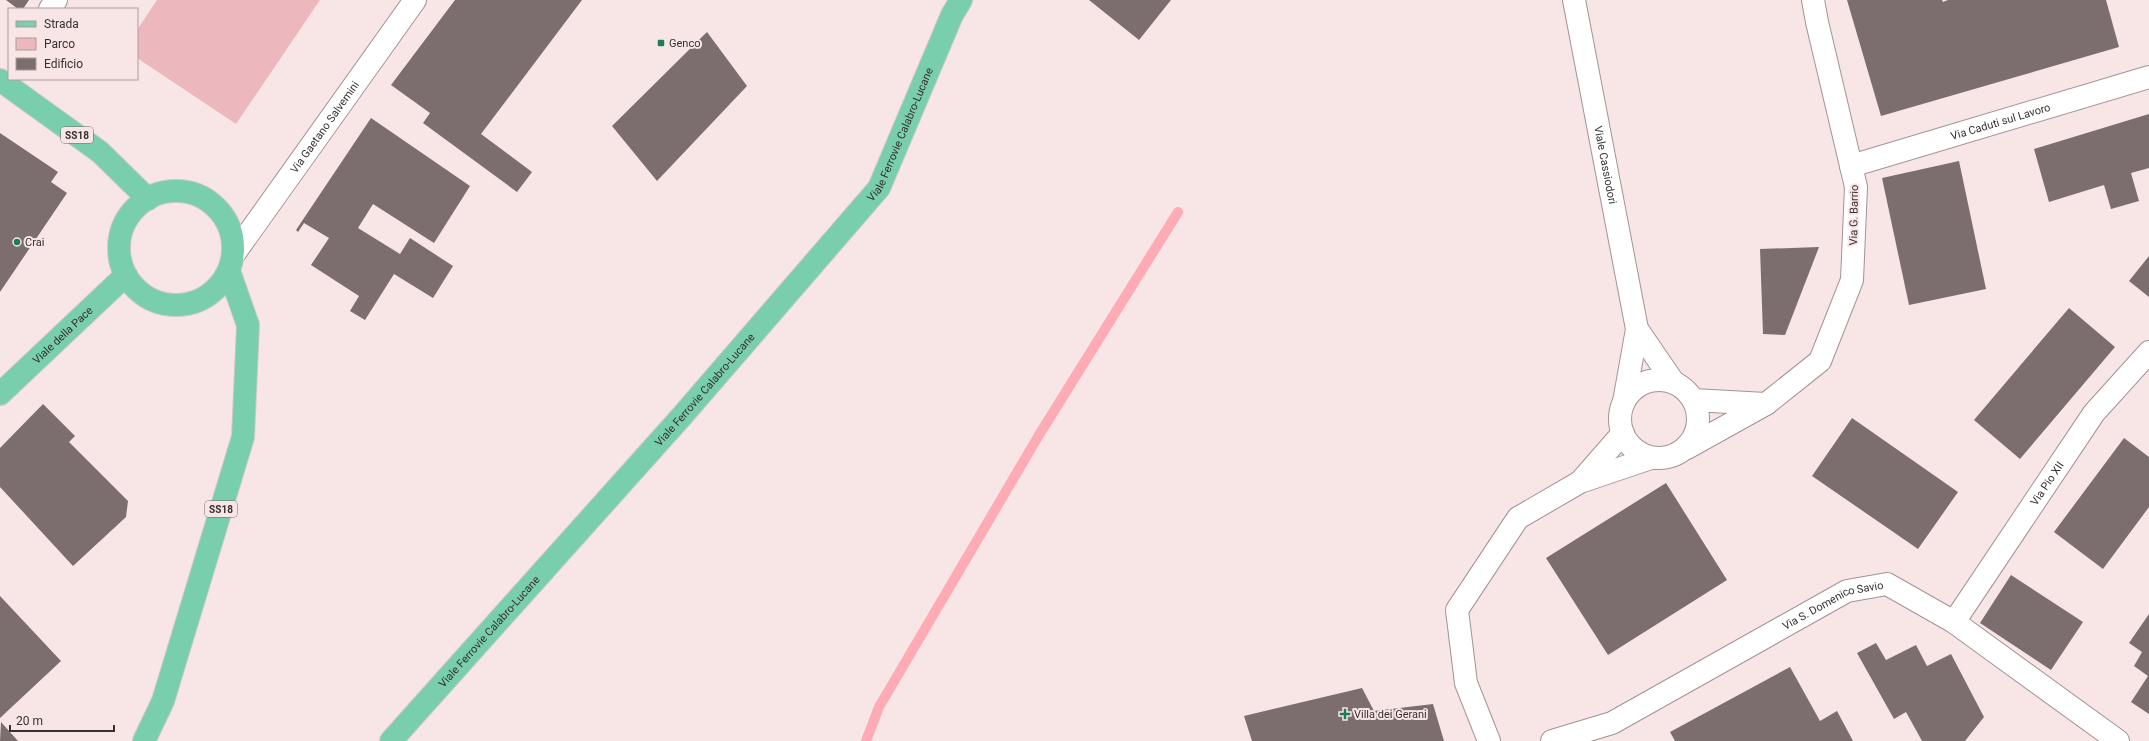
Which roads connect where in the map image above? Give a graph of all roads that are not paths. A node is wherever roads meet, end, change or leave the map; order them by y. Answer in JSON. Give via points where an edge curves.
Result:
{"nodes":[{"id":1,"x":414,"y":0,"type":"edge"},
{"id":2,"x":961,"y":0,"type":"edge"},
{"id":3,"x":1574,"y":0,"type":"edge"},
{"id":4,"x":1813,"y":0,"type":"edge"},
{"id":5,"x":8,"y":69,"type":"edge"},
{"id":6,"x":2149,"y":77,"type":"edge"},
{"id":7,"x":0,"y":80,"type":"edge"},
{"id":8,"x":1851,"y":166,"type":"junction"},
{"id":9,"x":148,"y":199,"type":"junction"},
{"id":10,"x":231,"y":263,"type":"junction"},
{"id":11,"x":126,"y":275,"type":"junction"},
{"id":12,"x":1637,"y":329,"type":"junction"},
{"id":13,"x":2149,"y":352,"type":"edge"},
{"id":14,"x":1674,"y":383,"type":"junction"},
{"id":15,"x":0,"y":394,"type":"edge"},
{"id":16,"x":1693,"y":400,"type":"junction"},
{"id":17,"x":1624,"y":402,"type":"junction"},
{"id":18,"x":1766,"y":404,"type":"junction"},
{"id":19,"x":1622,"y":433,"type":"junction"},
{"id":20,"x":1687,"y":448,"type":"junction"},
{"id":21,"x":1651,"y":458,"type":"junction"},
{"id":22,"x":1580,"y":482,"type":"junction"},
{"id":23,"x":1954,"y":622,"type":"junction"},
{"id":24,"x":144,"y":741,"type":"edge"},
{"id":25,"x":391,"y":741,"type":"edge"},
{"id":26,"x":1489,"y":741,"type":"edge"},
{"id":27,"x":1552,"y":741,"type":"edge"},
{"id":28,"x":2118,"y":741,"type":"edge"}],
"edges":[{"from":1,"to":10,"type":"street","name":"Via Gaetano Salvemini"},
{"from":2,"to":25,"type":"main road","name":"Viale Ferrovie Calabro-Lucane","via":[[952,15],[879,188],[682,416]]},
{"from":3,"to":12,"type":"street","name":"Viale Cassiodori"},
{"from":4,"to":8,"type":"street","name":"Via G. Barrio"},
{"from":5,"to":7,"type":"street"},
{"from":6,"to":8,"type":"street","name":"Via Caduti sul Lavoro"},
{"from":7,"to":9,"type":"main road","number":"SS18","via":[[100,152]]},
{"from":8,"to":18,"type":"street","name":"Via G. Barrio","via":[[1856,187],[1852,280],[1820,361]]},
{"from":9,"to":10,"type":"main road","via":[[160,193],[188,192],[213,204],[230,226],[233,240]]},
{"from":9,"to":11,"type":"main road","via":[[134,210],[124,225],[119,242],[120,259]]},
{"from":10,"to":11,"type":"main road","via":[[219,286],[205,298],[188,305],[170,305],[152,300],[137,290]]},
{"from":10,"to":24,"type":"main road","number":"SS18","via":[[248,325],[243,437],[163,701]]},
{"from":11,"to":15,"type":"main road","name":"Viale della Pace"},
{"from":12,"to":14,"type":"street","name":"Viale Cassiodori"},
{"from":12,"to":17,"type":"street","name":"Viale Cassiodori"},
{"from":13,"to":23,"type":"street","name":"Via Pio XII","via":[[2094,413]]},
{"from":14,"to":16,"type":"street","via":[[1685,390]]},
{"from":14,"to":17,"type":"street","via":[[1648,381],[1636,387]]},
{"from":16,"to":18,"type":"street"},
{"from":16,"to":20,"type":"street","via":[[1698,412],[1698,425]]},
{"from":17,"to":19,"type":"street","via":[[1620,421]]},
{"from":18,"to":20,"type":"street","name":"Via G. Barrio"},
{"from":19,"to":21,"type":"street","via":[[1639,453]]},
{"from":19,"to":22,"type":"street"},
{"from":20,"to":21,"type":"street","via":[[1664,459]]},
{"from":21,"to":22,"type":"street"},
{"from":22,"to":26,"type":"street","via":[[1518,518],[1457,610],[1466,683]]},
{"from":23,"to":27,"type":"street","name":"Via S. Domenico Savio","via":[[1887,584],[1847,591],[1612,723]]},
{"from":23,"to":28,"type":"street","name":"Via S. Domenico Savio"}]}
